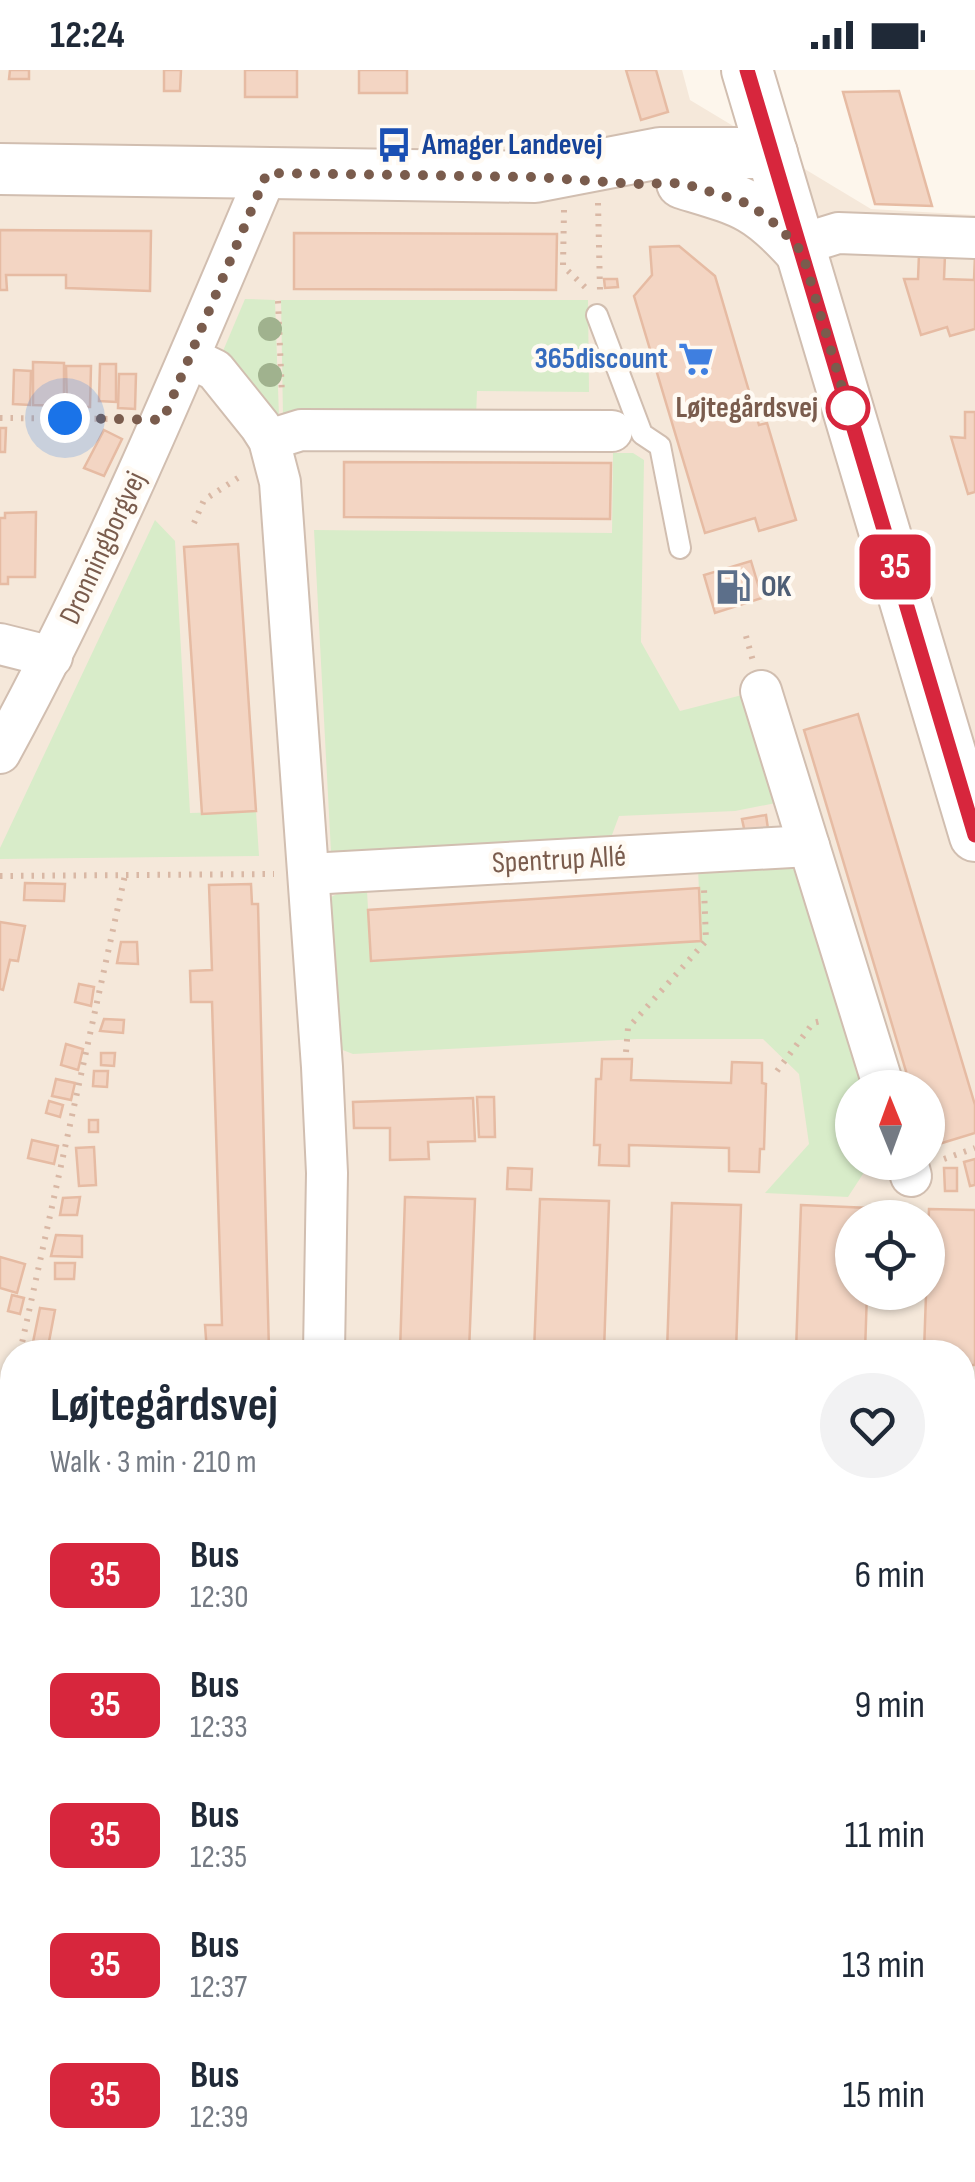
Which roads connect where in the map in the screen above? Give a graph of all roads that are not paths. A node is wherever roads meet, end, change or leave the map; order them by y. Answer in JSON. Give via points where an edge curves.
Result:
{"nodes":[{"id":1,"x":716,"y":70,"type":"edge"},
{"id":2,"x":747,"y":70,"type":"edge"},
{"id":3,"x":772,"y":153,"type":"junction"},
{"id":4,"x":671,"y":168,"type":"junction"},
{"id":5,"x":0,"y":169,"type":"edge"},
{"id":6,"x":267,"y":173,"type":"junction"},
{"id":7,"x":975,"y":238,"type":"edge"},
{"id":8,"x":800,"y":249,"type":"junction"},
{"id":9,"x":599,"y":321,"type":"road end"},
{"id":10,"x":190,"y":358,"type":"junction"},
{"id":11,"x":612,"y":432,"type":"dead end"},
{"id":12,"x":275,"y":445,"type":"junction"},
{"id":13,"x":680,"y":548,"type":"dead end"},
{"id":14,"x":0,"y":644,"type":"edge"},
{"id":15,"x":52,"y":656,"type":"junction"},
{"id":16,"x":761,"y":691,"type":"dead end"},
{"id":17,"x":0,"y":753,"type":"edge"},
{"id":18,"x":975,"y":836,"type":"edge"},
{"id":19,"x":809,"y":846,"type":"junction"},
{"id":20,"x":309,"y":874,"type":"junction"},
{"id":21,"x":878,"y":1070,"type":"edge"},
{"id":22,"x":324,"y":1340,"type":"edge"}],
"edges":[{"from":1,"to":4,"type":"street","via":[[724,97],[720,131]]},
{"from":2,"to":3,"type":"street"},
{"from":3,"to":4,"type":"street"},
{"from":3,"to":8,"type":"street"},
{"from":4,"to":6,"type":"street","via":[[566,179]]},
{"from":4,"to":8,"type":"street","via":[[749,204]]},
{"from":5,"to":6,"type":"street"},
{"from":6,"to":10,"type":"street","name":"Dronningborgvej"},
{"from":7,"to":8,"type":"street","via":[[838,233]]},
{"from":8,"to":18,"type":"street"},
{"from":9,"to":13,"type":"lane","via":[[642,434],[660,446]]},
{"from":10,"to":12,"type":"street","via":[[216,370]]},
{"from":10,"to":15,"type":"street","name":"Dronningborgvej"},
{"from":11,"to":12,"type":"street","via":[[302,430]]},
{"from":12,"to":20,"type":"street"},
{"from":14,"to":15,"type":"street"},
{"from":15,"to":17,"type":"street","name":"Dronningborgvej"},
{"from":16,"to":19,"type":"street"},
{"from":19,"to":20,"type":"street","name":"Spentrup Allé"},
{"from":19,"to":21,"type":"street"},
{"from":20,"to":22,"type":"street","via":[[326,1173]]}]}
